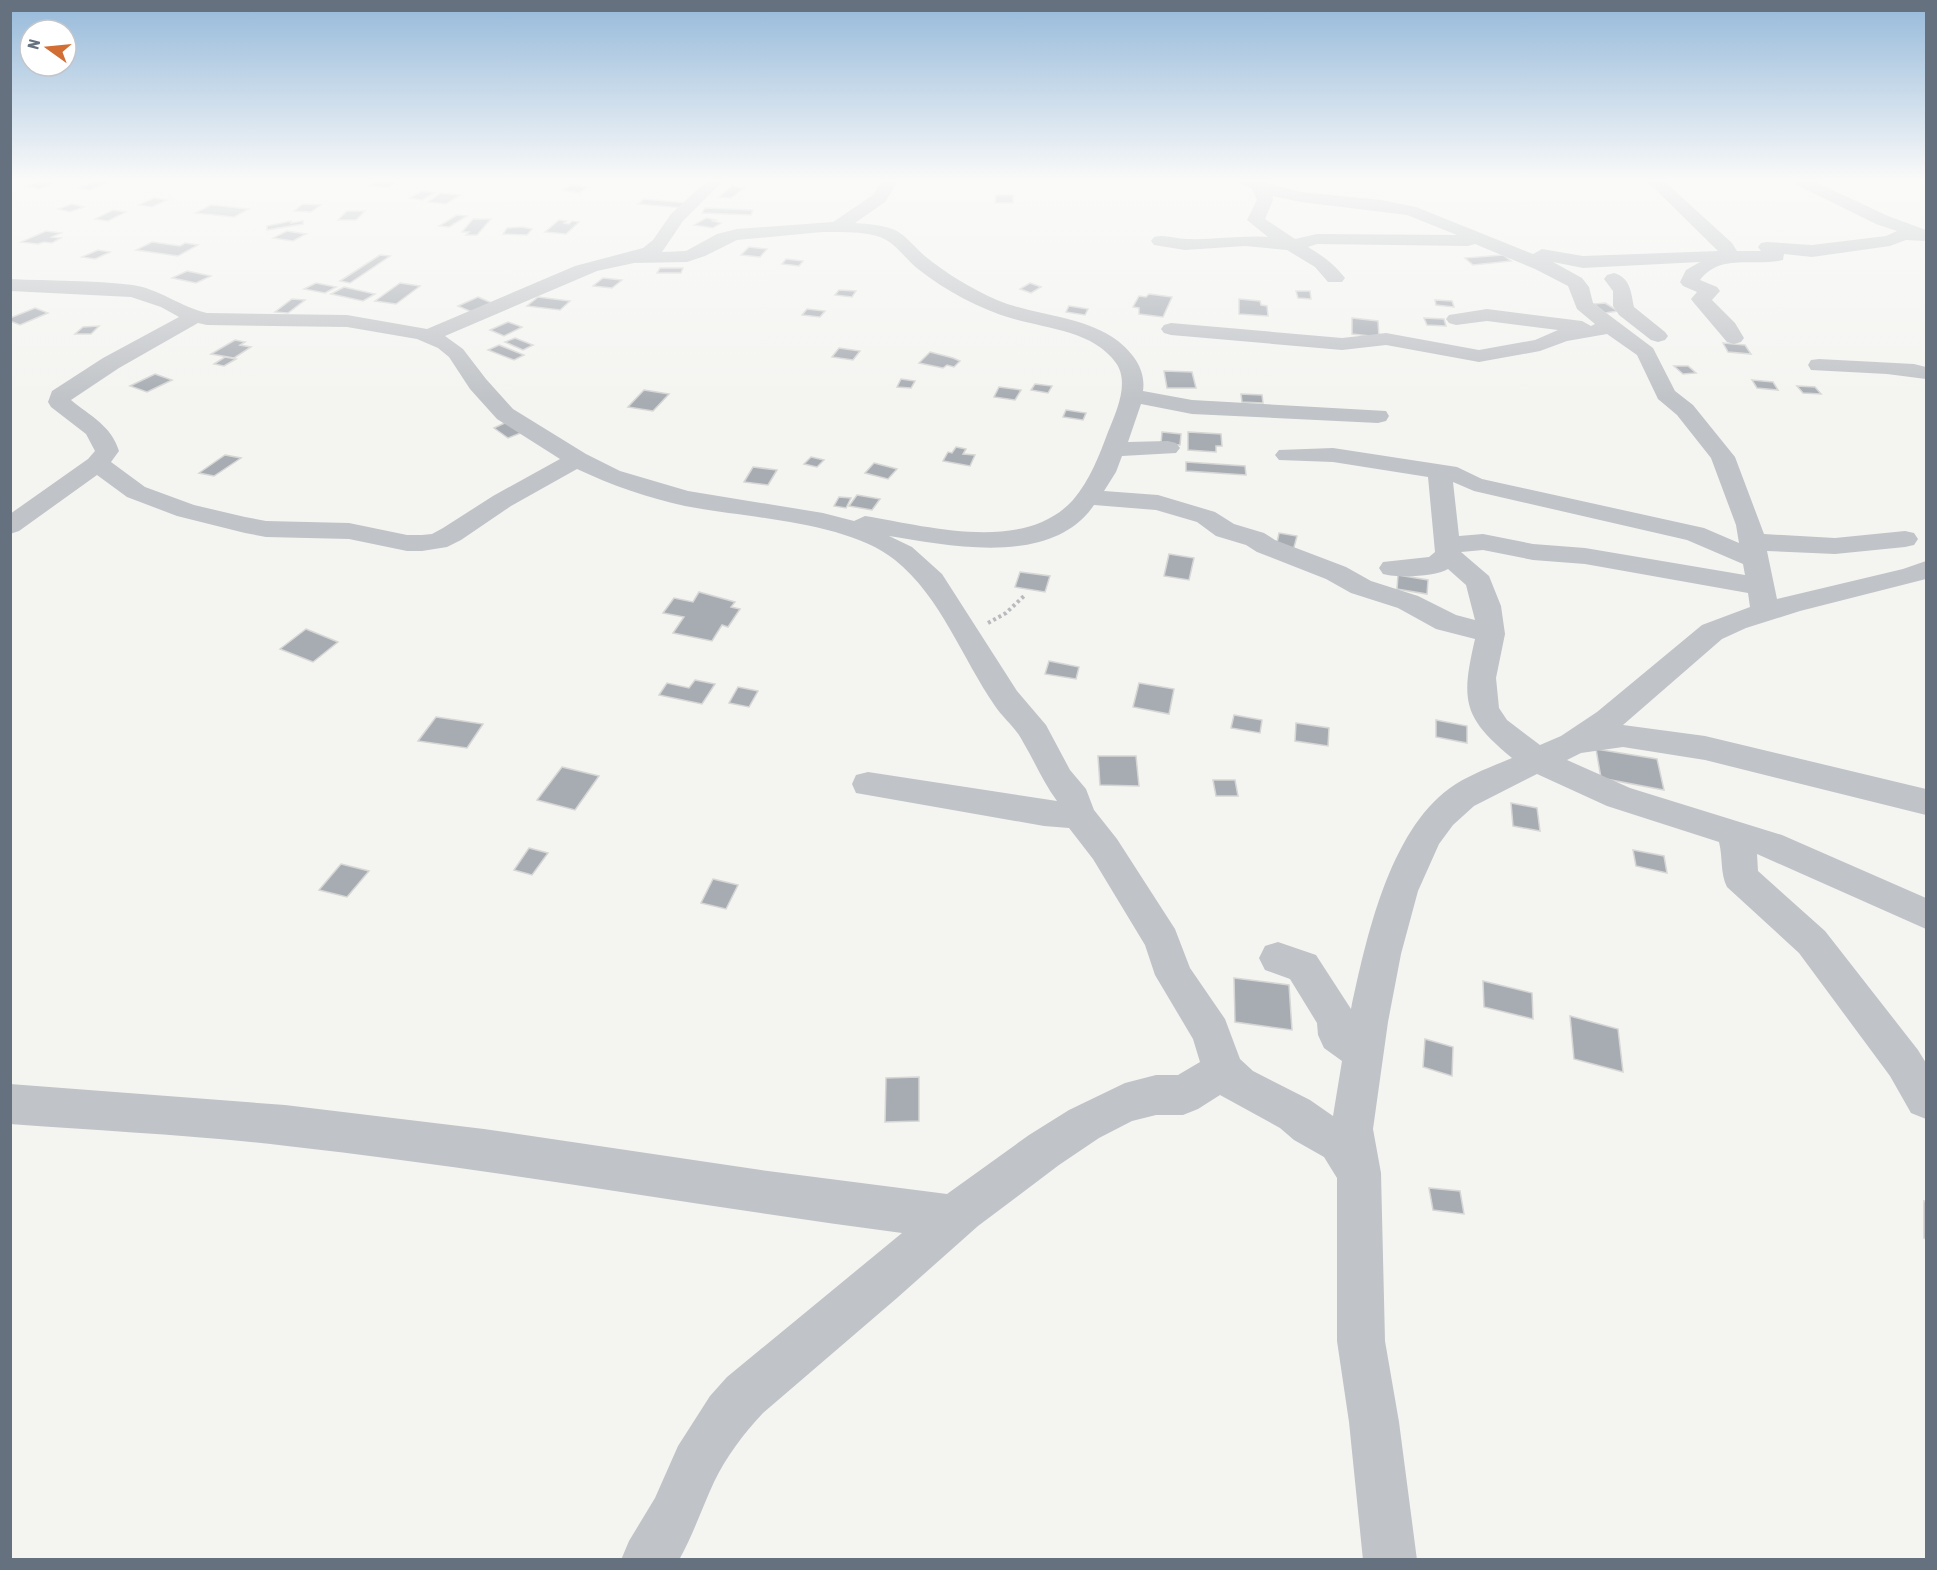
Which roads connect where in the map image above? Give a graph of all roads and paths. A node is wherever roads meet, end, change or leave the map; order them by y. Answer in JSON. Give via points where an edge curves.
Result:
{"nodes":[{"id":1,"x":640,"y":254,"type":"edge"},
{"id":2,"x":691,"y":254,"type":"edge"},
{"id":3,"x":911,"y":254,"type":"edge"},
{"id":4,"x":1308,"y":254,"type":"edge"},
{"id":5,"x":1519,"y":254,"type":"edge"},
{"id":6,"x":1542,"y":254,"type":"edge"},
{"id":7,"x":1774,"y":254,"type":"edge"},
{"id":8,"x":1724,"y":256,"type":"junction"},
{"id":9,"x":632,"y":258,"type":"junction"},
{"id":10,"x":1335,"y":278,"type":"dead end"},
{"id":11,"x":1614,"y":279,"type":"dead end"},
{"id":12,"x":10,"y":285,"type":"edge"},
{"id":13,"x":1580,"y":287,"type":"junction"},
{"id":14,"x":1623,"y":297,"type":"junction"},
{"id":15,"x":194,"y":317,"type":"junction"},
{"id":16,"x":1456,"y":319,"type":"dead end"},
{"id":17,"x":1607,"y":325,"type":"junction"},
{"id":18,"x":1171,"y":329,"type":"dead end"},
{"id":19,"x":429,"y":336,"type":"junction"},
{"id":20,"x":1734,"y":338,"type":"dead end"},
{"id":21,"x":1664,"y":340,"type":"dead end"},
{"id":22,"x":1819,"y":365,"type":"dead end"},
{"id":23,"x":1924,"y":371,"type":"edge"},
{"id":24,"x":1132,"y":395,"type":"junction"},
{"id":25,"x":1378,"y":416,"type":"dead end"},
{"id":26,"x":1168,"y":448,"type":"dead end"},
{"id":27,"x":1116,"y":449,"type":"junction"},
{"id":28,"x":1287,"y":455,"type":"dead end"},
{"id":29,"x":577,"y":459,"type":"junction"},
{"id":30,"x":97,"y":464,"type":"junction"},
{"id":31,"x":1440,"y":471,"type":"junction"},
{"id":32,"x":1090,"y":497,"type":"junction"},
{"id":33,"x":823,"y":521,"type":"junction"},
{"id":34,"x":10,"y":526,"type":"edge"},
{"id":35,"x":1905,"y":539,"type":"dead end"},
{"id":36,"x":1448,"y":550,"type":"junction"},
{"id":37,"x":1754,"y":550,"type":"junction"},
{"id":38,"x":1393,"y":568,"type":"dead end"},
{"id":39,"x":1926,"y":569,"type":"edge"},
{"id":40,"x":1668,"y":570,"type":"junction"},
{"id":41,"x":1024,"y":596,"type":"dead end"},
{"id":42,"x":1762,"y":599,"type":"junction"},
{"id":43,"x":964,"y":630,"type":"junction"},
{"id":44,"x":1491,"y":634,"type":"junction"},
{"id":45,"x":1572,"y":744,"type":"junction"},
{"id":46,"x":1536,"y":760,"type":"junction"},
{"id":47,"x":868,"y":784,"type":"dead end"},
{"id":48,"x":1926,"y":802,"type":"edge"},
{"id":49,"x":1078,"y":815,"type":"junction"},
{"id":50,"x":1734,"y":833,"type":"junction"},
{"id":51,"x":1926,"y":914,"type":"edge"},
{"id":52,"x":1278,"y":958,"type":"dead end"},
{"id":53,"x":1363,"y":1053,"type":"junction"},
{"id":54,"x":1223,"y":1070,"type":"junction"},
{"id":55,"x":1926,"y":1099,"type":"edge"},
{"id":56,"x":10,"y":1104,"type":"edge"},
{"id":57,"x":1359,"y":1173,"type":"junction"},
{"id":58,"x":954,"y":1217,"type":"junction"},
{"id":59,"x":648,"y":1560,"type":"edge"},
{"id":60,"x":1390,"y":1560,"type":"edge"}],
"edges":[{"from":1,"to":9,"type":"street"},
{"from":2,"to":9,"type":"street"},
{"from":3,"to":24,"type":"street","via":[[991,304],[1023,316],[1076,327],[1113,348],[1128,363],[1133,375]]},
{"from":4,"to":10,"type":"street"},
{"from":5,"to":13,"type":"street","via":[[1542,263]]},
{"from":6,"to":8,"type":"street","via":[[1583,262]]},
{"from":7,"to":8,"type":"street"},
{"from":8,"to":20,"type":"street","via":[[1693,274],[1690,282],[1710,291],[1701,299],[1729,327]]},
{"from":9,"to":19,"type":"street","via":[[582,270]]},
{"from":11,"to":14,"type":"street"},
{"from":12,"to":15,"type":"street","via":[[133,291]]},
{"from":13,"to":14,"type":"street"},
{"from":13,"to":17,"type":"street","via":[[1584,305]]},
{"from":14,"to":21,"type":"street","via":[[1626,312]]},
{"from":15,"to":19,"type":"street","via":[[347,321]]},
{"from":15,"to":30,"type":"street","via":[[59,398],[61,405],[86,421],[105,443],[107,451]]},
{"from":16,"to":17,"type":"street","via":[[1487,315],[1576,327]]},
{"from":17,"to":18,"type":"street","via":[[1598,331],[1563,335],[1540,345],[1479,356],[1386,339],[1342,344]]},
{"from":17,"to":37,"type":"street","via":[[1646,351],[1666,394],[1723,457],[1749,525]]},
{"from":19,"to":29,"type":"street","via":[[456,353],[505,414]]},
{"from":22,"to":23,"type":"street"},
{"from":24,"to":25,"type":"street","via":[[1192,407]]},
{"from":24,"to":27,"type":"street"},
{"from":26,"to":27,"type":"street"},
{"from":27,"to":32,"type":"street"},
{"from":28,"to":31,"type":"street","via":[[1333,455]]},
{"from":29,"to":30,"type":"street","via":[[452,534],[422,543],[349,531],[266,529],[186,511],[136,492]]},
{"from":29,"to":33,"type":"street","via":[[611,476],[654,490]]},
{"from":30,"to":34,"type":"street"},
{"from":31,"to":36,"type":"street"},
{"from":31,"to":37,"type":"street","via":[[1457,474],[1474,484]]},
{"from":32,"to":33,"type":"street","via":[[1054,528],[1000,542]]},
{"from":32,"to":44,"type":"street","via":[[1158,503],[1206,517],[1225,530],[1255,539],[1361,587],[1408,602],[1446,622]]},
{"from":33,"to":43,"type":"street","via":[[858,530],[903,553],[932,580]]},
{"from":35,"to":37,"type":"street"},
{"from":36,"to":38,"type":"street","via":[[1437,565]]},
{"from":36,"to":40,"type":"street","via":[[1483,542]]},
{"from":36,"to":44,"type":"street","via":[[1479,582]]},
{"from":37,"to":40,"type":"street","via":[[1725,562],[1708,561]]},
{"from":37,"to":42,"type":"street"},
{"from":39,"to":42,"type":"street","via":[[1911,576]]},
{"from":40,"to":42,"type":"street"},
{"from":41,"to":43,"type":"path","via":[[997,620]]},
{"from":42,"to":45,"type":"street","via":[[1712,632],[1608,720]]},
{"from":43,"to":49,"type":"street","via":[[1006,699],[1035,733],[1058,778],[1074,798]]},
{"from":44,"to":46,"type":"street","via":[[1481,678],[1484,708],[1496,728]]},
{"from":45,"to":46,"type":"street"},
{"from":45,"to":48,"type":"street","via":[[1623,736],[1705,748]]},
{"from":46,"to":50,"type":"street","via":[[1619,796]]},
{"from":46,"to":53,"type":"street","via":[[1462,797],[1425,837],[1400,891],[1385,943]]},
{"from":47,"to":49,"type":"street"},
{"from":49,"to":54,"type":"street","via":[[1106,849],[1162,940],[1174,975],[1211,1032]]},
{"from":50,"to":51,"type":"street"},
{"from":50,"to":55,"type":"street","via":[[1740,877],[1812,942],[1904,1063]]},
{"from":52,"to":53,"type":"street","via":[[1304,967],[1336,1019],[1338,1035]]},
{"from":53,"to":57,"type":"street","via":[[1352,1129]]},
{"from":54,"to":57,"type":"street","via":[[1238,1085],[1295,1114],[1339,1143]]},
{"from":54,"to":58,"type":"street","via":[[1183,1095],[1141,1097],[1084,1124]]},
{"from":56,"to":58,"type":"street","via":[[285,1125]]},
{"from":57,"to":60,"type":"street","via":[[1360,1341]]},
{"from":58,"to":59,"type":"street","via":[[744,1395],[696,1464],[674,1516]]}]}
